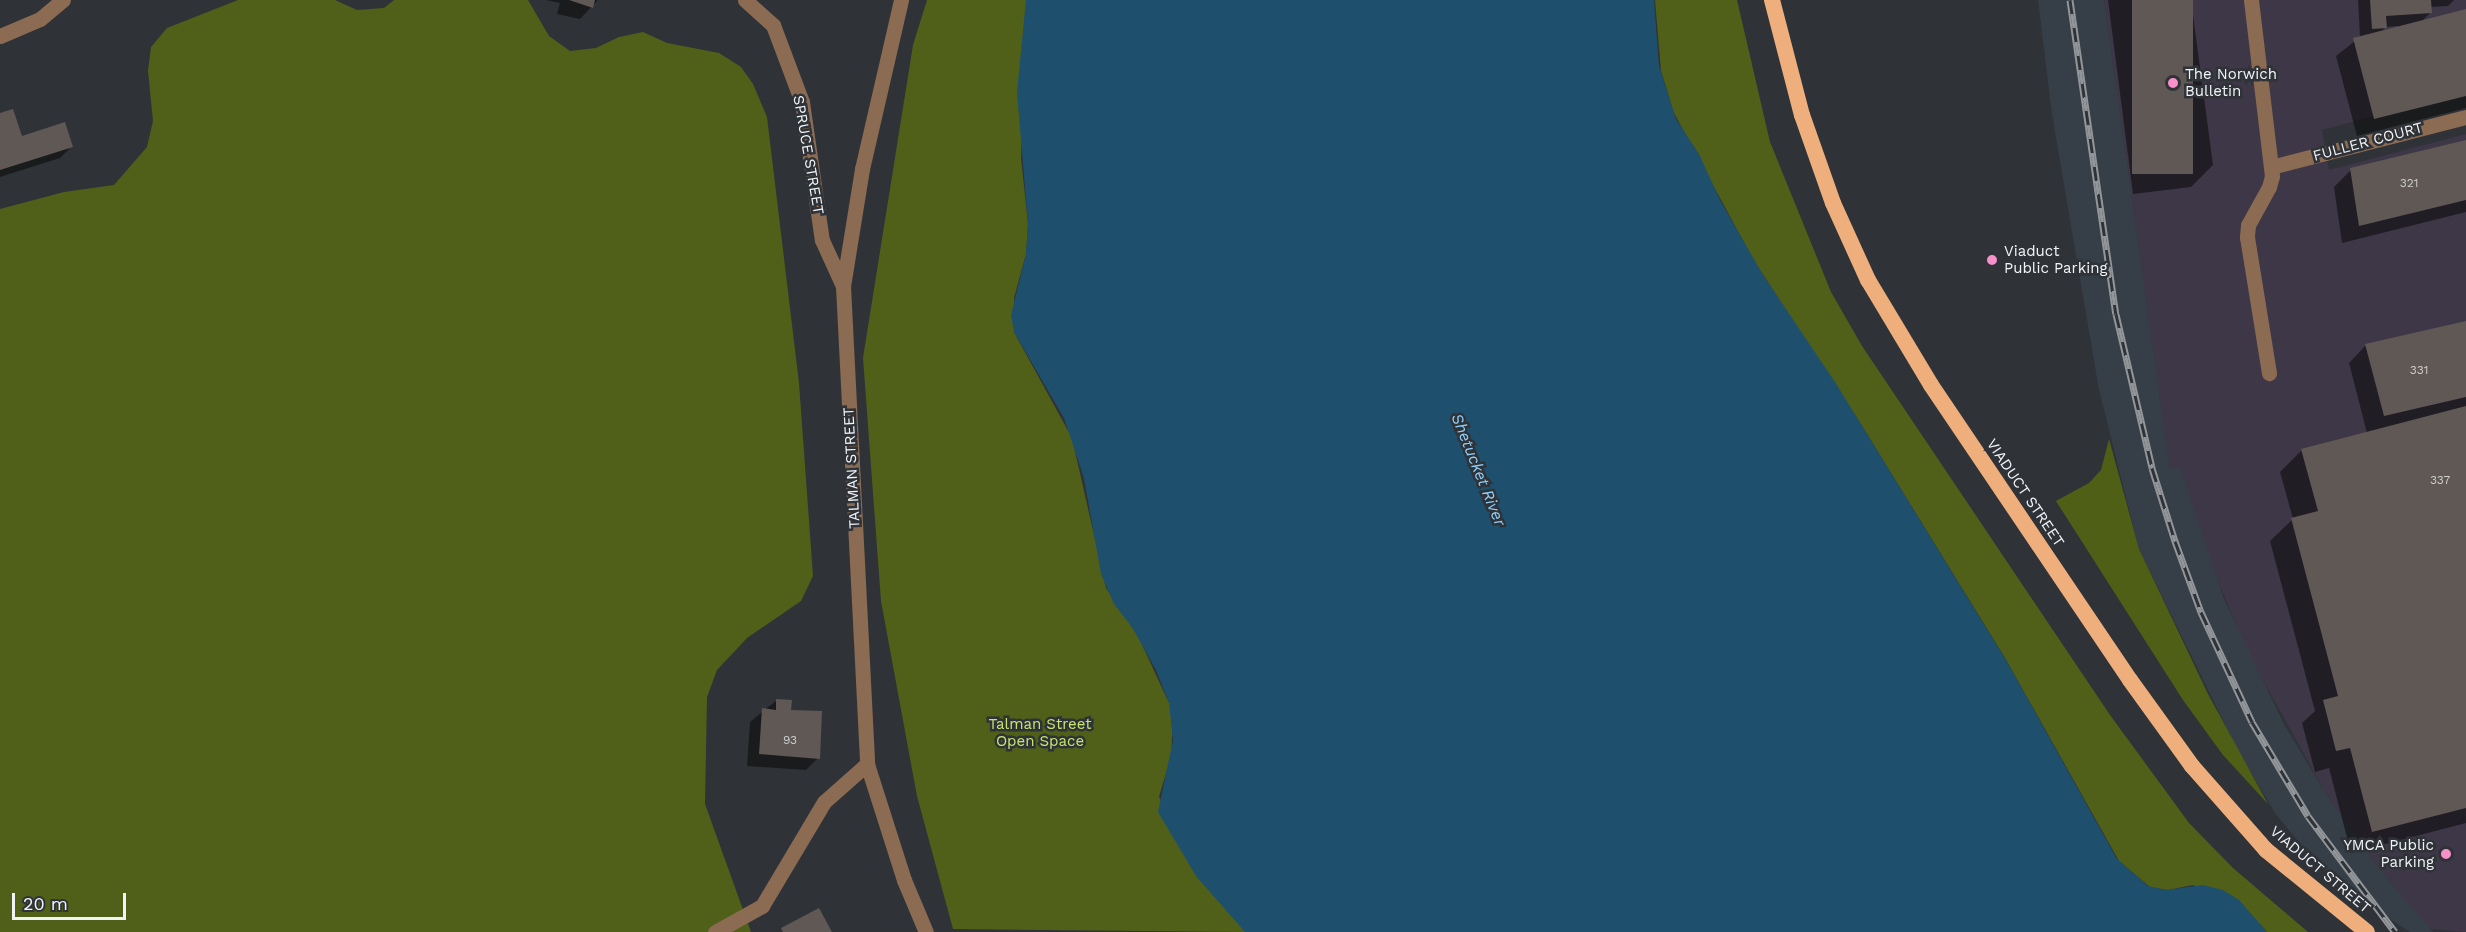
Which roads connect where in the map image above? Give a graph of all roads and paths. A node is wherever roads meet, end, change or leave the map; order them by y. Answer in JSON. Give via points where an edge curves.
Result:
{"nodes":[{"id":1,"x":63,"y":0,"type":"edge"},
{"id":2,"x":745,"y":0,"type":"edge"},
{"id":3,"x":901,"y":0,"type":"edge"},
{"id":4,"x":1772,"y":0,"type":"edge"},
{"id":5,"x":2251,"y":0,"type":"edge"},
{"id":6,"x":0,"y":36,"type":"edge"},
{"id":7,"x":2466,"y":117,"type":"edge"},
{"id":8,"x":2271,"y":167,"type":"junction"},
{"id":9,"x":843,"y":286,"type":"junction"},
{"id":10,"x":2269,"y":373,"type":"dead end"},
{"id":11,"x":867,"y":764,"type":"junction"},
{"id":12,"x":715,"y":932,"type":"edge"},
{"id":13,"x":926,"y":932,"type":"edge"},
{"id":14,"x":2367,"y":932,"type":"edge"}],
"edges":[{"from":1,"to":6,"type":"street","via":[[40,19]]},
{"from":2,"to":9,"type":"street","name":"SPRUCE STREET","via":[[773,25],[802,102],[822,240]]},
{"from":3,"to":9,"type":"street","name":"TALMAN STREET","via":[[862,169]]},
{"from":4,"to":14,"type":"highway","name":"VIADUCT STREET","via":[[1809,137],[1868,280],[1937,394],[2192,766],[2244,827],[2309,888]]},
{"from":5,"to":8,"type":"street"},
{"from":7,"to":8,"type":"street","name":"FULLER COURT"},
{"from":8,"to":10,"type":"street","via":[[2269,187],[2252,215],[2247,237]]},
{"from":9,"to":11,"type":"street","name":"TALMAN STREET"},
{"from":11,"to":12,"type":"street","via":[[824,802],[762,906]]},
{"from":11,"to":13,"type":"street","name":"TALMAN STREET","via":[[904,880]]}]}
